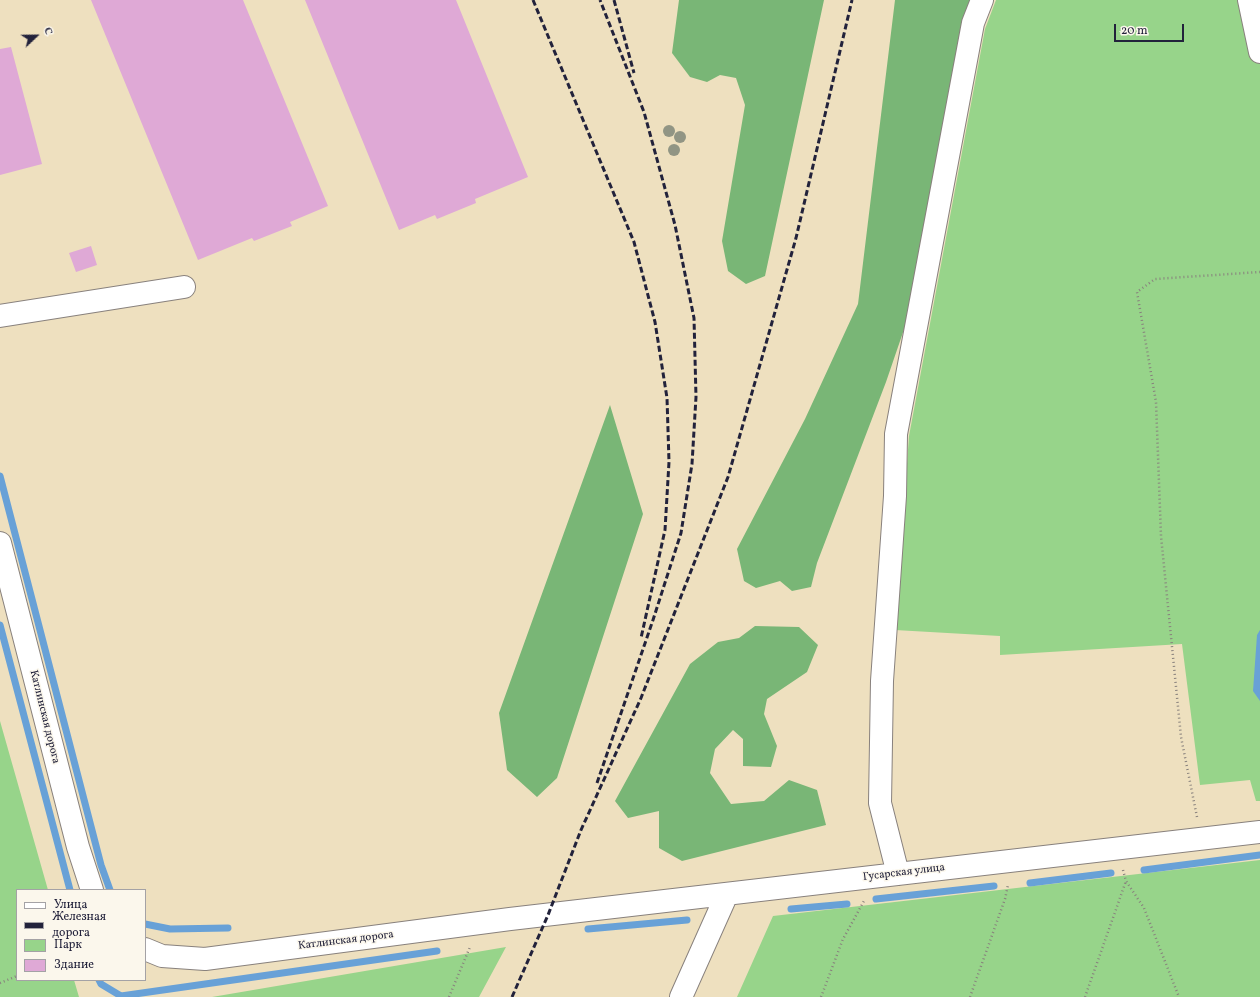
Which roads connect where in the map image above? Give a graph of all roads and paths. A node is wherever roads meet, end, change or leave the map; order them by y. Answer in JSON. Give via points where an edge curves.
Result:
{"nodes":[{"id":1,"x":982,"y":0,"type":"edge"},
{"id":2,"x":1249,"y":0,"type":"edge"},
{"id":3,"x":1260,"y":52,"type":"edge"},
{"id":4,"x":1260,"y":272,"type":"edge"},
{"id":5,"x":184,"y":287,"type":"dead end"},
{"id":6,"x":0,"y":316,"type":"edge"},
{"id":7,"x":0,"y":544,"type":"edge"},
{"id":8,"x":1260,"y":832,"type":"edge"},
{"id":9,"x":1202,"y":839,"type":"junction"},
{"id":10,"x":1117,"y":849,"type":"junction"},
{"id":11,"x":1014,"y":861,"type":"junction"},
{"id":12,"x":888,"y":875,"type":"junction"},
{"id":13,"x":1126,"y":881,"type":"junction"},
{"id":14,"x":92,"y":889,"type":"edge"},
{"id":15,"x":727,"y":894,"type":"junction"},
{"id":16,"x":548,"y":915,"type":"joint"},
{"id":17,"x":481,"y":923,"type":"junction"},
{"id":18,"x":146,"y":949,"type":"edge"},
{"id":19,"x":16,"y":976,"type":"edge"},
{"id":20,"x":0,"y":983,"type":"edge"},
{"id":21,"x":449,"y":997,"type":"edge"},
{"id":22,"x":680,"y":997,"type":"edge"},
{"id":23,"x":821,"y":997,"type":"edge"},
{"id":24,"x":970,"y":997,"type":"edge"},
{"id":25,"x":1085,"y":997,"type":"edge"},
{"id":26,"x":1179,"y":997,"type":"edge"}],
"edges":[{"from":1,"to":12,"type":"street","via":[[973,23],[896,434],[895,496],[882,681],[880,803]]},
{"from":2,"to":3,"type":"street"},
{"from":4,"to":9,"type":"path","via":[[1155,278],[1137,292],[1156,402],[1161,536],[1181,737]]},
{"from":5,"to":6,"type":"street"},
{"from":7,"to":14,"type":"street","name":"Катлинская дорога","via":[[78,848]]},
{"from":8,"to":9,"type":"street","name":"Гусарская улица"},
{"from":9,"to":10,"type":"street","name":"Гусарская улица"},
{"from":10,"to":11,"type":"street","name":"Гусарская улица"},
{"from":10,"to":13,"type":"path"},
{"from":11,"to":12,"type":"street","name":"Гусарская улица"},
{"from":11,"to":24,"type":"path","via":[[1005,899]]},
{"from":12,"to":15,"type":"street","name":"Гусарская улица"},
{"from":12,"to":23,"type":"path","via":[[843,939]]},
{"from":13,"to":25,"type":"path"},
{"from":13,"to":26,"type":"path","via":[[1144,908]]},
{"from":15,"to":16,"type":"street","name":"Гусарская улица"},
{"from":15,"to":22,"type":"street"},
{"from":16,"to":17,"type":"street","name":"Катлинская дорога"},
{"from":17,"to":18,"type":"street","name":"Катлинская дорога","via":[[205,959],[162,956]]},
{"from":17,"to":21,"type":"path"},
{"from":19,"to":20,"type":"path"}]}
